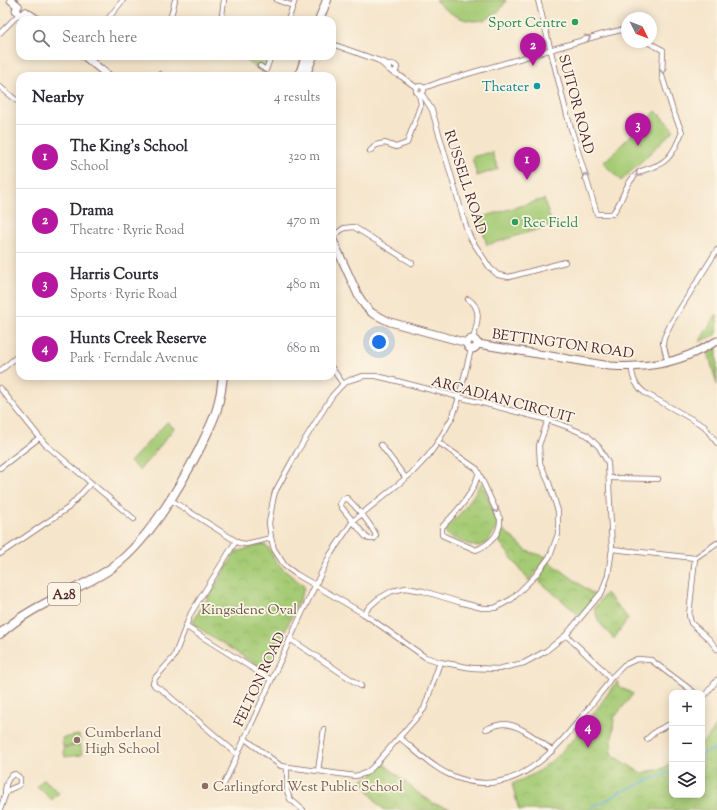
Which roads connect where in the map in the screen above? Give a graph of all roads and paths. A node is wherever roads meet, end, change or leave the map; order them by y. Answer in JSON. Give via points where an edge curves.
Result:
{"nodes":[{"id":1,"x":11,"y":0,"type":"edge"},
{"id":2,"x":123,"y":0,"type":"edge"},
{"id":3,"x":175,"y":0,"type":"edge"},
{"id":4,"x":224,"y":0,"type":"edge"},
{"id":5,"x":277,"y":0,"type":"edge"},
{"id":6,"x":295,"y":0,"type":"edge"},
{"id":7,"x":327,"y":0,"type":"edge"},
{"id":8,"x":332,"y":0,"type":"edge"},
{"id":9,"x":538,"y":0,"type":"edge"},
{"id":10,"x":293,"y":6,"type":"junction"},
{"id":11,"x":22,"y":13,"type":"junction"},
{"id":12,"x":19,"y":16,"type":"edge"},
{"id":13,"x":29,"y":16,"type":"edge"},
{"id":14,"x":110,"y":16,"type":"edge"},
{"id":15,"x":171,"y":16,"type":"edge"},
{"id":16,"x":223,"y":16,"type":"edge"},
{"id":17,"x":289,"y":16,"type":"edge"},
{"id":18,"x":321,"y":16,"type":"edge"},
{"id":19,"x":326,"y":16,"type":"edge"},
{"id":20,"x":16,"y":18,"type":"edge"},
{"id":21,"x":621,"y":30,"type":"edge"},
{"id":22,"x":0,"y":33,"type":"edge"},
{"id":23,"x":336,"y":45,"type":"edge"},
{"id":24,"x":657,"y":47,"type":"edge"},
{"id":25,"x":550,"y":49,"type":"junction"},
{"id":26,"x":89,"y":60,"type":"edge"},
{"id":27,"x":270,"y":60,"type":"edge"},
{"id":28,"x":305,"y":60,"type":"edge"},
{"id":29,"x":311,"y":60,"type":"edge"},
{"id":30,"x":260,"y":66,"type":"dead end"},
{"id":31,"x":104,"y":72,"type":"edge"},
{"id":32,"x":300,"y":72,"type":"edge"},
{"id":33,"x":306,"y":72,"type":"edge"},
{"id":34,"x":0,"y":87,"type":"edge"},
{"id":35,"x":417,"y":88,"type":"junction"},
{"id":36,"x":424,"y":88,"type":"junction"},
{"id":37,"x":420,"y":94,"type":"junction"},
{"id":38,"x":16,"y":100,"type":"edge"},
{"id":39,"x":370,"y":151,"type":"dead end"},
{"id":40,"x":336,"y":234,"type":"edge"},
{"id":41,"x":336,"y":246,"type":"edge"},
{"id":42,"x":717,"y":250,"type":"edge"},
{"id":43,"x":565,"y":262,"type":"dead end"},
{"id":44,"x":412,"y":263,"type":"dead end"},
{"id":45,"x":468,"y":299,"type":"dead end"},
{"id":46,"x":717,"y":341,"type":"edge"},
{"id":47,"x":472,"y":344,"type":"junction"},
{"id":48,"x":16,"y":357,"type":"edge"},
{"id":49,"x":668,"y":363,"type":"junction"},
{"id":50,"x":632,"y":368,"type":"junction"},
{"id":51,"x":0,"y":371,"type":"edge"},
{"id":52,"x":336,"y":374,"type":"edge"},
{"id":53,"x":223,"y":380,"type":"edge"},
{"id":54,"x":343,"y":384,"type":"junction"},
{"id":55,"x":0,"y":388,"type":"edge"},
{"id":56,"x":459,"y":398,"type":"junction"},
{"id":57,"x":548,"y":420,"type":"junction"},
{"id":58,"x":39,"y":438,"type":"junction"},
{"id":59,"x":438,"y":442,"type":"junction"},
{"id":60,"x":717,"y":443,"type":"edge"},
{"id":61,"x":380,"y":445,"type":"dead end"},
{"id":62,"x":0,"y":468,"type":"edge"},
{"id":63,"x":478,"y":475,"type":"junction"},
{"id":64,"x":405,"y":477,"type":"junction"},
{"id":65,"x":609,"y":478,"type":"junction"},
{"id":66,"x":658,"y":479,"type":"dead end"},
{"id":67,"x":91,"y":483,"type":"junction"},
{"id":68,"x":170,"y":500,"type":"junction"},
{"id":69,"x":363,"y":513,"type":"junction"},
{"id":70,"x":134,"y":519,"type":"dead end"},
{"id":71,"x":353,"y":521,"type":"junction"},
{"id":72,"x":271,"y":538,"type":"junction"},
{"id":73,"x":236,"y":541,"type":"junction"},
{"id":74,"x":717,"y":543,"type":"edge"},
{"id":75,"x":612,"y":549,"type":"junction"},
{"id":76,"x":0,"y":554,"type":"edge"},
{"id":77,"x":695,"y":558,"type":"junction"},
{"id":78,"x":314,"y":586,"type":"junction"},
{"id":79,"x":364,"y":614,"type":"junction"},
{"id":80,"x":185,"y":626,"type":"junction"},
{"id":81,"x":0,"y":634,"type":"edge"},
{"id":82,"x":566,"y":635,"type":"junction"},
{"id":83,"x":290,"y":639,"type":"junction"},
{"id":84,"x":717,"y":649,"type":"edge"},
{"id":85,"x":440,"y":662,"type":"junction"},
{"id":86,"x":610,"y":679,"type":"junction"},
{"id":87,"x":271,"y":680,"type":"junction"},
{"id":88,"x":717,"y":680,"type":"edge"},
{"id":89,"x":361,"y":686,"type":"dead end"},
{"id":90,"x":691,"y":690,"type":"edge"},
{"id":91,"x":705,"y":694,"type":"edge"},
{"id":92,"x":669,"y":724,"type":"edge"},
{"id":93,"x":324,"y":728,"type":"dead end"},
{"id":94,"x":486,"y":729,"type":"dead end"},
{"id":95,"x":399,"y":737,"type":"junction"},
{"id":96,"x":244,"y":738,"type":"junction"},
{"id":97,"x":647,"y":739,"type":"dead end"},
{"id":98,"x":553,"y":751,"type":"junction"},
{"id":99,"x":237,"y":754,"type":"junction"},
{"id":100,"x":287,"y":767,"type":"junction"},
{"id":101,"x":318,"y":771,"type":"junction"},
{"id":102,"x":224,"y":784,"type":"dead end"},
{"id":103,"x":5,"y":795,"type":"junction"},
{"id":104,"x":0,"y":810,"type":"edge"},
{"id":105,"x":303,"y":810,"type":"edge"}],
"edges":[{"from":1,"to":11,"type":"main road","via":[[18,6],[25,6]]},
{"from":2,"to":14,"type":"street"},
{"from":3,"to":15,"type":"street"},
{"from":4,"to":16,"type":"street"},
{"from":5,"to":10,"type":"street"},
{"from":6,"to":10,"type":"street"},
{"from":7,"to":18,"type":"highway"},
{"from":8,"to":19,"type":"highway"},
{"from":9,"to":25,"type":"street","name":"SUITOR ROAD"},
{"from":10,"to":17,"type":"street"},
{"from":11,"to":12,"type":"street"},
{"from":11,"to":13,"type":"main road"},
{"from":20,"to":22,"type":"street"},
{"from":25,"to":21,"type":"street","one_way":true},
{"from":23,"to":35,"type":"street","via":[[378,60]]},
{"from":24,"to":25,"type":"street","name":"SUITOR ROAD","one_way":true,"via":[[663,50],[662,76],[682,132],[667,160],[641,170],[632,179],[619,206],[612,214],[596,214]]},
{"from":25,"to":36,"type":"street"},
{"from":26,"to":31,"type":"main road"},
{"from":27,"to":30,"type":"street","via":[[266,70]]},
{"from":28,"to":32,"type":"highway"},
{"from":29,"to":33,"type":"highway"},
{"from":34,"to":38,"type":"street"},
{"from":35,"to":36,"type":"street"},
{"from":35,"to":37,"type":"street","via":[[416,91]]},
{"from":36,"to":37,"type":"street","via":[[424,92]]},
{"from":37,"to":39,"type":"street","via":[[421,104],[407,143],[396,147],[376,145]]},
{"from":37,"to":43,"type":"street","name":"RUSSELL ROAD","via":[[432,110],[471,239],[490,268],[498,275],[509,277]]},
{"from":40,"to":44,"type":"street","via":[[344,228],[354,227]]},
{"from":41,"to":47,"type":"main road","name":"BETTINGTON ROAD","via":[[358,295],[372,313],[390,322]]},
{"from":42,"to":49,"type":"street","via":[[664,338]]},
{"from":45,"to":47,"type":"street","name":"FELTON ROAD","via":[[474,302],[478,316]]},
{"from":46,"to":49,"type":"main road","name":"BETTINGTON ROAD","via":[[691,355]]},
{"from":47,"to":50,"type":"main road","name":"BETTINGTON ROAD"},
{"from":47,"to":56,"type":"street","name":"FELTON ROAD"},
{"from":48,"to":51,"type":"street"},
{"from":49,"to":50,"type":"main road","name":"BETTINGTON ROAD"},
{"from":50,"to":60,"type":"street","via":[[635,383],[640,389],[704,426]]},
{"from":52,"to":54,"type":"street"},
{"from":53,"to":68,"type":"highway","number":"A28","via":[[213,421],[193,462]]},
{"from":54,"to":56,"type":"street","name":"ARCADIAN CIRCUIT","via":[[364,376],[376,376]]},
{"from":54,"to":72,"type":"street","name":"ARCADIAN CIRCUIT","via":[[332,396],[297,452],[276,492],[268,523]]},
{"from":55,"to":58,"type":"street"},
{"from":56,"to":57,"type":"street","name":"ARCADIAN CIRCUIT"},
{"from":56,"to":59,"type":"street","name":"FELTON ROAD"},
{"from":57,"to":65,"type":"street","name":"ARCADIAN CIRCUIT","via":[[587,435],[599,447],[608,462]]},
{"from":57,"to":79,"type":"street","via":[[539,445],[540,463],[558,511],[558,534],[550,556],[535,576],[512,599],[495,608],[482,608],[406,588],[378,599]]},
{"from":58,"to":62,"type":"street"},
{"from":58,"to":67,"type":"street"},
{"from":59,"to":63,"type":"street","via":[[471,464]]},
{"from":59,"to":64,"type":"street","name":"FELTON ROAD","via":[[428,456]]},
{"from":61,"to":64,"type":"street"},
{"from":63,"to":63,"type":"street","one_way":true,"via":[[501,525],[493,540],[476,550],[442,535],[441,532],[442,527],[464,504],[476,484]]},
{"from":64,"to":69,"type":"street","name":"FELTON ROAD"},
{"from":65,"to":66,"type":"street"},
{"from":65,"to":75,"type":"street","name":"ARCADIAN CIRCUIT"},
{"from":67,"to":70,"type":"street"},
{"from":67,"to":76,"type":"street","via":[[68,508]]},
{"from":68,"to":73,"type":"street"},
{"from":68,"to":81,"type":"highway","number":"A28","via":[[144,537],[112,567],[29,612]]},
{"from":69,"to":71,"type":"street","name":"FELTON ROAD"},
{"from":69,"to":71,"type":"street","via":[[347,498],[343,499],[340,504]]},
{"from":69,"to":71,"type":"street","via":[[376,535],[374,539],[366,537]]},
{"from":71,"to":78,"type":"street","name":"FELTON ROAD","via":[[330,555]]},
{"from":72,"to":73,"type":"street","via":[[246,544]]},
{"from":72,"to":78,"type":"street","name":"ARCADIAN CIRCUIT","via":[[274,549],[285,566]]},
{"from":73,"to":80,"type":"street"},
{"from":74,"to":77,"type":"street"},
{"from":75,"to":77,"type":"street"},
{"from":75,"to":82,"type":"street","name":"ARCADIAN CIRCUIT","via":[[602,592]]},
{"from":77,"to":84,"type":"street","via":[[689,614],[691,623]]},
{"from":78,"to":79,"type":"street","name":"ARCADIAN CIRCUIT"},
{"from":78,"to":83,"type":"street","name":"FELTON ROAD"},
{"from":79,"to":85,"type":"street","name":"ARCADIAN CIRCUIT","via":[[425,657]]},
{"from":80,"to":87,"type":"street"},
{"from":80,"to":99,"type":"street","via":[[174,657],[155,678],[154,684]]},
{"from":82,"to":85,"type":"street","name":"ARCADIAN CIRCUIT","via":[[546,651],[524,663],[498,670]]},
{"from":82,"to":86,"type":"street"},
{"from":83,"to":87,"type":"street","name":"FELTON ROAD"},
{"from":83,"to":89,"type":"street"},
{"from":85,"to":95,"type":"street","via":[[424,709]]},
{"from":86,"to":90,"type":"street","via":[[624,665],[637,659],[651,660]]},
{"from":86,"to":98,"type":"street"},
{"from":87,"to":96,"type":"street","name":"FELTON ROAD"},
{"from":88,"to":91,"type":"street"},
{"from":92,"to":97,"type":"street"},
{"from":93,"to":101,"type":"street"},
{"from":94,"to":98,"type":"street","via":[[494,725],[515,726]]},
{"from":95,"to":98,"type":"street","via":[[441,770],[457,778],[475,782],[497,782],[516,777]]},
{"from":95,"to":101,"type":"street","via":[[370,770],[362,775]]},
{"from":96,"to":99,"type":"street","name":"FELTON ROAD"},
{"from":96,"to":100,"type":"street","via":[[281,766]]},
{"from":99,"to":102,"type":"street","name":"FELTON ROAD"},
{"from":100,"to":101,"type":"street"},
{"from":100,"to":105,"type":"street","via":[[287,791],[290,799]]},
{"from":103,"to":103,"type":"street","via":[[10,777],[13,774],[17,775],[20,784],[9,789]]},
{"from":103,"to":104,"type":"street"}]}
